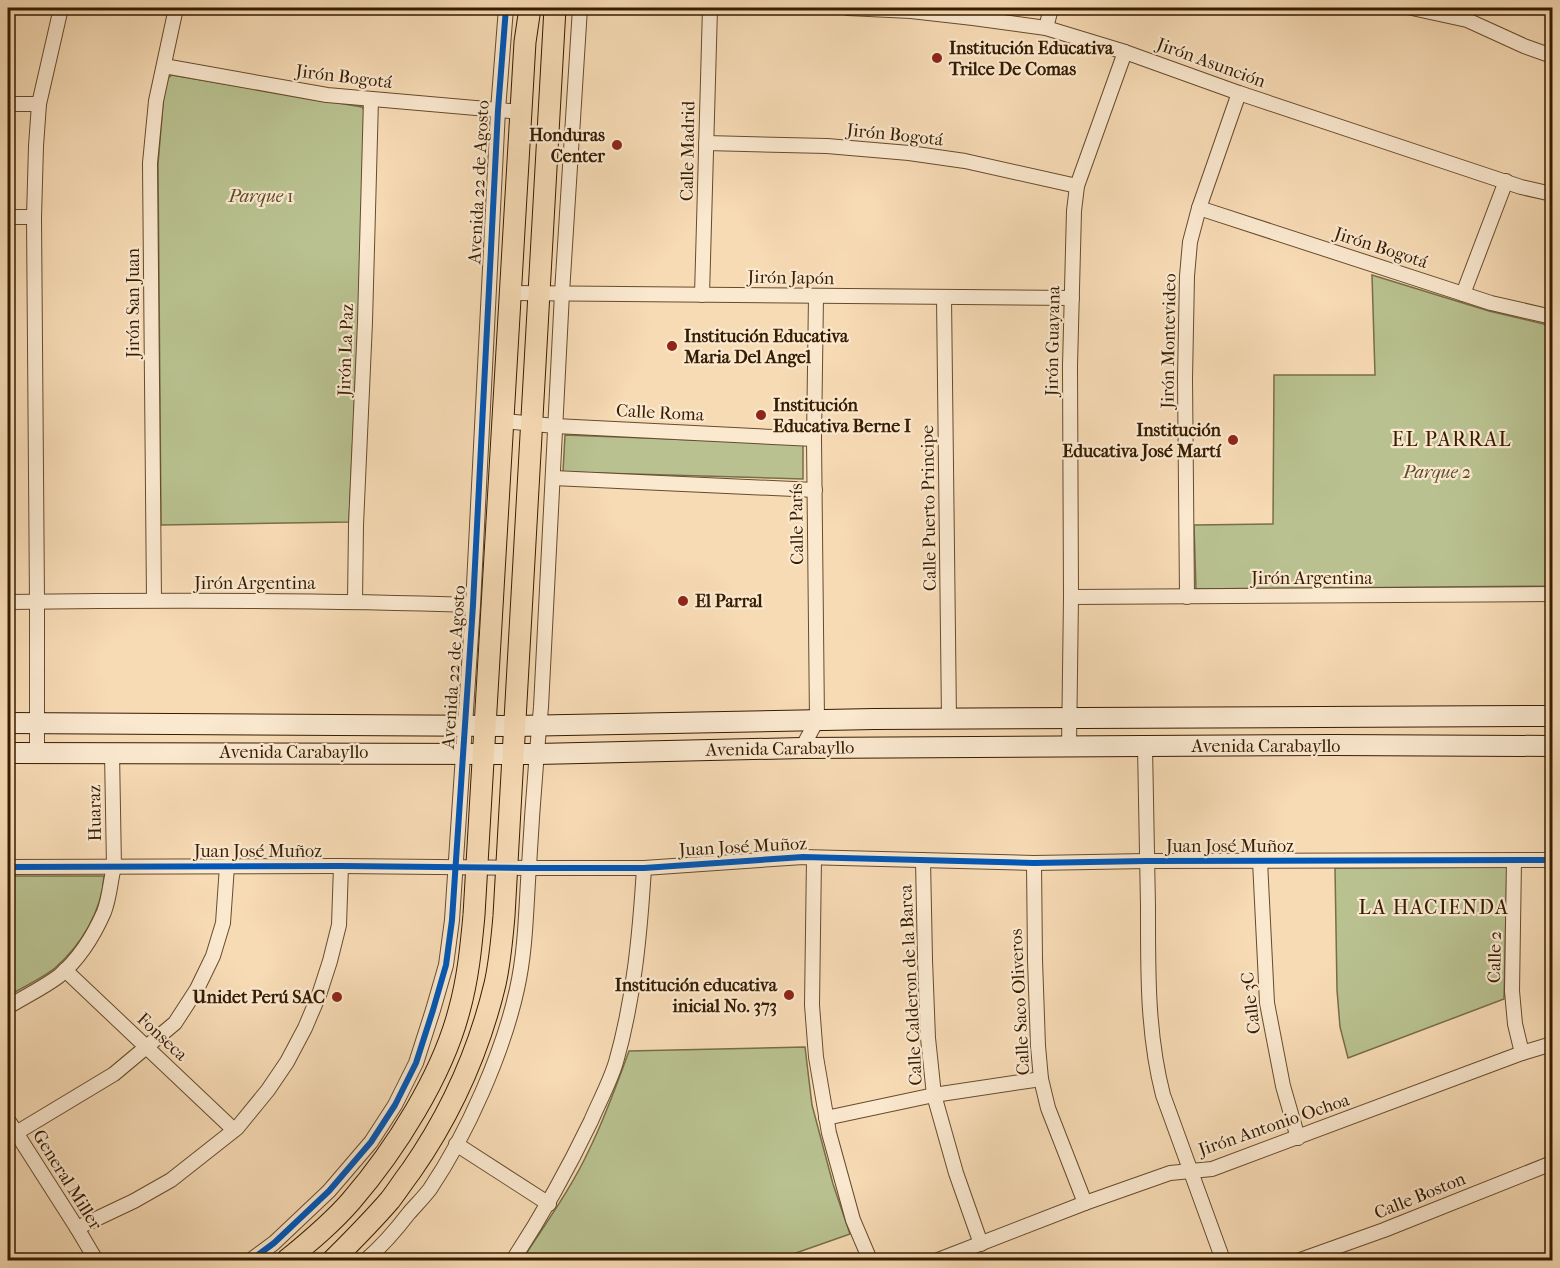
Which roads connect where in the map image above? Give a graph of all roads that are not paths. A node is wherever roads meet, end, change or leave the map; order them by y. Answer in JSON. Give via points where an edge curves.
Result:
{"nodes":[{"id":1,"x":61,"y":8,"type":"edge"},
{"id":2,"x":176,"y":8,"type":"edge"},
{"id":3,"x":506,"y":8,"type":"edge"},
{"id":4,"x":530,"y":8,"type":"edge"},
{"id":5,"x":555,"y":8,"type":"edge"},
{"id":6,"x":580,"y":8,"type":"edge"},
{"id":7,"x":710,"y":8,"type":"edge"},
{"id":8,"x":848,"y":8,"type":"edge"},
{"id":9,"x":1051,"y":8,"type":"edge"},
{"id":10,"x":1412,"y":8,"type":"edge"},
{"id":11,"x":1467,"y":14,"type":"edge"},
{"id":12,"x":1046,"y":28,"type":"junction"},
{"id":13,"x":1125,"y":52,"type":"junction"},
{"id":14,"x":1552,"y":56,"type":"edge"},
{"id":15,"x":164,"y":66,"type":"junction"},
{"id":16,"x":1239,"y":93,"type":"junction"},
{"id":17,"x":371,"y":99,"type":"junction"},
{"id":18,"x":8,"y":104,"type":"edge"},
{"id":19,"x":39,"y":104,"type":"junction"},
{"id":20,"x":498,"y":110,"type":"junction"},
{"id":21,"x":521,"y":112,"type":"junction"},
{"id":22,"x":706,"y":143,"type":"junction"},
{"id":23,"x":1506,"y":181,"type":"junction"},
{"id":24,"x":1077,"y":186,"type":"junction"},
{"id":25,"x":1552,"y":194,"type":"edge"},
{"id":26,"x":1199,"y":208,"type":"junction"},
{"id":27,"x":8,"y":217,"type":"edge"},
{"id":28,"x":34,"y":217,"type":"junction"},
{"id":29,"x":510,"y":293,"type":"junction"},
{"id":30,"x":540,"y":293,"type":"junction"},
{"id":31,"x":562,"y":293,"type":"junction"},
{"id":32,"x":1463,"y":294,"type":"junction"},
{"id":33,"x":702,"y":295,"type":"junction"},
{"id":34,"x":816,"y":296,"type":"junction"},
{"id":35,"x":944,"y":297,"type":"junction"},
{"id":36,"x":1072,"y":298,"type":"junction"},
{"id":37,"x":1552,"y":317,"type":"edge"},
{"id":38,"x":504,"y":421,"type":"junction"},
{"id":39,"x":532,"y":423,"type":"junction"},
{"id":40,"x":555,"y":426,"type":"junction"},
{"id":41,"x":814,"y":439,"type":"junction"},
{"id":42,"x":553,"y":478,"type":"junction"},
{"id":43,"x":815,"y":490,"type":"junction"},
{"id":44,"x":1552,"y":594,"type":"edge"},
{"id":45,"x":1071,"y":597,"type":"junction"},
{"id":46,"x":1187,"y":597,"type":"junction"},
{"id":47,"x":154,"y":600,"type":"junction"},
{"id":48,"x":37,"y":601,"type":"junction"},
{"id":49,"x":8,"y":602,"type":"edge"},
{"id":50,"x":355,"y":602,"type":"junction"},
{"id":51,"x":473,"y":605,"type":"junction"},
{"id":52,"x":1552,"y":716,"type":"edge"},
{"id":53,"x":1069,"y":718,"type":"junction"},
{"id":54,"x":949,"y":719,"type":"junction"},
{"id":55,"x":817,"y":720,"type":"junction"},
{"id":56,"x":8,"y":723,"type":"edge"},
{"id":57,"x":37,"y":723,"type":"junction"},
{"id":58,"x":475,"y":725,"type":"junction"},
{"id":59,"x":539,"y":725,"type":"junction"},
{"id":60,"x":514,"y":726,"type":"junction"},
{"id":61,"x":1145,"y":746,"type":"junction"},
{"id":62,"x":1552,"y":746,"type":"edge"},
{"id":63,"x":1069,"y":747,"type":"junction"},
{"id":64,"x":802,"y":748,"type":"junction"},
{"id":65,"x":8,"y":753,"type":"edge"},
{"id":66,"x":37,"y":753,"type":"junction"},
{"id":67,"x":112,"y":753,"type":"junction"},
{"id":68,"x":473,"y":753,"type":"junction"},
{"id":69,"x":513,"y":753,"type":"junction"},
{"id":70,"x":537,"y":754,"type":"junction"},
{"id":71,"x":814,"y":858,"type":"junction"},
{"id":72,"x":923,"y":860,"type":"junction"},
{"id":73,"x":1514,"y":860,"type":"junction"},
{"id":74,"x":1552,"y":860,"type":"edge"},
{"id":75,"x":1147,"y":861,"type":"junction"},
{"id":76,"x":1260,"y":861,"type":"junction"},
{"id":77,"x":1034,"y":863,"type":"junction"},
{"id":78,"x":227,"y":866,"type":"junction"},
{"id":79,"x":341,"y":866,"type":"junction"},
{"id":80,"x":8,"y":867,"type":"edge"},
{"id":81,"x":114,"y":867,"type":"junction"},
{"id":82,"x":455,"y":868,"type":"junction"},
{"id":83,"x":476,"y":868,"type":"junction"},
{"id":84,"x":506,"y":868,"type":"junction"},
{"id":85,"x":529,"y":868,"type":"junction"},
{"id":86,"x":644,"y":868,"type":"junction"},
{"id":87,"x":64,"y":970,"type":"junction"},
{"id":88,"x":8,"y":1007,"type":"edge"},
{"id":89,"x":1552,"y":1044,"type":"edge"},
{"id":90,"x":147,"y":1047,"type":"junction"},
{"id":91,"x":1522,"y":1053,"type":"junction"},
{"id":92,"x":1041,"y":1079,"type":"junction"},
{"id":93,"x":934,"y":1095,"type":"junction"},
{"id":94,"x":826,"y":1118,"type":"junction"},
{"id":95,"x":11,"y":1129,"type":"edge"},
{"id":96,"x":234,"y":1130,"type":"junction"},
{"id":97,"x":1298,"y":1138,"type":"junction"},
{"id":98,"x":456,"y":1144,"type":"junction"},
{"id":99,"x":1552,"y":1164,"type":"edge"},
{"id":100,"x":1190,"y":1172,"type":"junction"},
{"id":101,"x":1085,"y":1203,"type":"junction"},
{"id":102,"x":549,"y":1204,"type":"junction"},
{"id":103,"x":77,"y":1228,"type":"junction"},
{"id":104,"x":981,"y":1244,"type":"junction"},
{"id":105,"x":96,"y":1260,"type":"edge"},
{"id":106,"x":250,"y":1260,"type":"edge"},
{"id":107,"x":287,"y":1260,"type":"edge"},
{"id":108,"x":333,"y":1260,"type":"edge"},
{"id":109,"x":366,"y":1260,"type":"edge"},
{"id":110,"x":513,"y":1260,"type":"edge"},
{"id":111,"x":870,"y":1260,"type":"edge"},
{"id":112,"x":938,"y":1260,"type":"edge"},
{"id":113,"x":1223,"y":1260,"type":"edge"},
{"id":114,"x":1300,"y":1260,"type":"edge"}],
"edges":[{"from":1,"to":19,"type":"street"},
{"from":2,"to":15,"type":"street","name":"Jirón San Juan"},
{"from":3,"to":20,"type":"street","name":"Avenida 22 de Agosto"},
{"from":4,"to":21,"type":"main road","name":"Avenida 22 de Agosto"},
{"from":5,"to":30,"type":"main road"},
{"from":6,"to":31,"type":"street"},
{"from":7,"to":22,"type":"street","name":"Calle Madrid"},
{"from":8,"to":12,"type":"street","name":"Jirón Asunción","via":[[932,13]]},
{"from":9,"to":12,"type":"street"},
{"from":10,"to":11,"type":"street"},
{"from":11,"to":14,"type":"street","via":[[1524,46]]},
{"from":12,"to":13,"type":"street","name":"Jirón Asunción"},
{"from":13,"to":16,"type":"street","name":"Jirón Asunción"},
{"from":13,"to":24,"type":"street","name":"Jirón Guayana"},
{"from":15,"to":17,"type":"street","name":"Jirón Bogotá"},
{"from":15,"to":47,"type":"street","name":"Jirón San Juan","via":[[150,163]]},
{"from":16,"to":23,"type":"street","name":"Jirón Asunción"},
{"from":16,"to":26,"type":"street","name":"Jirón Montevideo"},
{"from":17,"to":20,"type":"street","name":"Jirón Bogotá"},
{"from":17,"to":50,"type":"street","name":"Jirón La Paz"},
{"from":18,"to":19,"type":"street"},
{"from":19,"to":28,"type":"street"},
{"from":20,"to":21,"type":"street","name":"Jirón Bogotá"},
{"from":20,"to":51,"type":"street","name":"Avenida 22 de Agosto"},
{"from":21,"to":29,"type":"main road","name":"Avenida 22 de Agosto"},
{"from":22,"to":24,"type":"street","name":"Jirón Bogotá","via":[[909,153]]},
{"from":22,"to":33,"type":"street","name":"Calle Madrid"},
{"from":23,"to":25,"type":"street","name":"Jirón Asunción"},
{"from":23,"to":32,"type":"street"},
{"from":24,"to":36,"type":"street","name":"Jirón Guayana"},
{"from":26,"to":32,"type":"street","name":"Jirón Bogotá"},
{"from":26,"to":46,"type":"street","name":"Jirón Montevideo","via":[[1187,276]]},
{"from":27,"to":28,"type":"street"},
{"from":28,"to":48,"type":"street"},
{"from":29,"to":30,"type":"street","name":"Jirón Japón"},
{"from":29,"to":38,"type":"main road","name":"Avenida 22 de Agosto"},
{"from":30,"to":31,"type":"street","name":"Jirón Japón"},
{"from":30,"to":39,"type":"main road"},
{"from":31,"to":33,"type":"street","name":"Jirón Japón"},
{"from":31,"to":40,"type":"street"},
{"from":32,"to":37,"type":"street","name":"Jirón Bogotá"},
{"from":33,"to":34,"type":"street","name":"Jirón Japón"},
{"from":34,"to":35,"type":"street","name":"Jirón Japón"},
{"from":34,"to":41,"type":"street","name":"Calle París"},
{"from":35,"to":36,"type":"street","name":"Jirón Japón"},
{"from":35,"to":54,"type":"street","name":"Calle Puerto Principe"},
{"from":36,"to":45,"type":"street","name":"Jirón Guayana"},
{"from":38,"to":39,"type":"street","name":"Calle Roma"},
{"from":38,"to":58,"type":"main road","name":"Avenida 22 de Agosto"},
{"from":39,"to":40,"type":"street","name":"Calle Roma"},
{"from":39,"to":60,"type":"main road"},
{"from":40,"to":41,"type":"street","name":"Calle Roma"},
{"from":40,"to":42,"type":"street"},
{"from":41,"to":43,"type":"street","name":"Calle París"},
{"from":42,"to":43,"type":"street"},
{"from":42,"to":59,"type":"street"},
{"from":43,"to":55,"type":"street","name":"Calle París"},
{"from":44,"to":46,"type":"street","name":"Jirón Argentina"},
{"from":45,"to":46,"type":"street","name":"Jirón Argentina"},
{"from":45,"to":53,"type":"street","name":"Jirón Guayana"},
{"from":47,"to":48,"type":"street","name":"Jirón Argentina"},
{"from":47,"to":50,"type":"street","name":"Jirón Argentina"},
{"from":48,"to":49,"type":"street","name":"Jirón Argentina"},
{"from":48,"to":57,"type":"street"},
{"from":50,"to":51,"type":"street","name":"Jirón Argentina"},
{"from":51,"to":58,"type":"street","name":"Avenida 22 de Agosto"},
{"from":52,"to":53,"type":"main road","name":"Avenida Carabayllo"},
{"from":53,"to":54,"type":"main road","name":"Avenida Carabayllo"},
{"from":53,"to":63,"type":"street","name":"Jirón Guayana"},
{"from":54,"to":55,"type":"main road","name":"Avenida Carabayllo"},
{"from":55,"to":59,"type":"main road","name":"Avenida Carabayllo"},
{"from":55,"to":64,"type":"street","name":"Calle París"},
{"from":56,"to":57,"type":"main road","name":"Avenida Carabayllo"},
{"from":57,"to":58,"type":"main road","name":"Avenida Carabayllo"},
{"from":57,"to":66,"type":"street"},
{"from":58,"to":60,"type":"main road","name":"Avenida Carabayllo"},
{"from":58,"to":68,"type":"main road","name":"Avenida 22 de Agosto"},
{"from":59,"to":60,"type":"main road","name":"Avenida Carabayllo"},
{"from":59,"to":70,"type":"street"},
{"from":60,"to":69,"type":"main road"},
{"from":61,"to":62,"type":"main road","name":"Avenida Carabayllo"},
{"from":61,"to":63,"type":"main road","name":"Avenida Carabayllo"},
{"from":61,"to":75,"type":"street"},
{"from":63,"to":64,"type":"main road","name":"Avenida Carabayllo"},
{"from":64,"to":70,"type":"main road","name":"Avenida Carabayllo"},
{"from":65,"to":66,"type":"main road","name":"Avenida Carabayllo"},
{"from":66,"to":67,"type":"main road","name":"Avenida Carabayllo"},
{"from":67,"to":68,"type":"main road","name":"Avenida Carabayllo"},
{"from":67,"to":81,"type":"street","name":"Huaraz"},
{"from":68,"to":69,"type":"main road","name":"Avenida Carabayllo"},
{"from":68,"to":82,"type":"street","name":"Avenida 22 de Agosto"},
{"from":68,"to":83,"type":"main road","name":"Avenida 22 de Agosto"},
{"from":69,"to":70,"type":"main road","name":"Avenida Carabayllo"},
{"from":69,"to":84,"type":"main road"},
{"from":70,"to":85,"type":"street"},
{"from":71,"to":72,"type":"street","name":"Juan José Muñoz"},
{"from":71,"to":86,"type":"street","name":"Juan José Muñoz"},
{"from":71,"to":94,"type":"street","via":[[812,1005]]},
{"from":72,"to":77,"type":"street","name":"Juan José Muñoz"},
{"from":72,"to":93,"type":"street","name":"Calle Calderon de la Barca","via":[[928,1038]]},
{"from":73,"to":74,"type":"street","name":"Juan José Muñoz"},
{"from":73,"to":76,"type":"street","name":"Juan José Muñoz"},
{"from":73,"to":91,"type":"street","name":"Calle 2","via":[[1512,991]]},
{"from":75,"to":76,"type":"street","name":"Juan José Muñoz"},
{"from":75,"to":77,"type":"street","name":"Juan José Muñoz"},
{"from":75,"to":100,"type":"street","via":[[1152,1045],[1163,1095]]},
{"from":76,"to":97,"type":"street","name":"Calle 3C","via":[[1267,1003]]},
{"from":77,"to":92,"type":"street","name":"Calle Saco Oliveros"},
{"from":78,"to":79,"type":"street","name":"Juan José Muñoz"},
{"from":78,"to":81,"type":"street","name":"Juan José Muñoz"},
{"from":78,"to":90,"type":"street","via":[[223,923],[213,956],[175,1023]]},
{"from":79,"to":82,"type":"street","name":"Juan José Muñoz"},
{"from":79,"to":96,"type":"street","via":[[339,925],[319,995],[287,1062]]},
{"from":80,"to":81,"type":"street","name":"Juan José Muñoz"},
{"from":81,"to":87,"type":"street","name":"Huaraz","via":[[104,912],[90,938]]},
{"from":82,"to":83,"type":"street","name":"Juan José Muñoz"},
{"from":82,"to":106,"type":"street","name":"Avenida 22 de Agosto","via":[[446,965],[416,1063],[395,1105],[371,1142],[328,1191],[274,1243]]},
{"from":83,"to":84,"type":"street","name":"Juan José Muñoz"},
{"from":83,"to":107,"type":"main road","name":"Avenida 22 de Agosto","via":[[467,976],[459,1012],[431,1082],[372,1176],[321,1232]]},
{"from":84,"to":85,"type":"street","name":"Juan José Muñoz"},
{"from":84,"to":108,"type":"main road","via":[[495,983],[465,1072],[449,1108],[397,1191]]},
{"from":85,"to":86,"type":"street","name":"Juan José Muñoz"},
{"from":85,"to":98,"type":"street","via":[[518,987],[489,1074]]},
{"from":86,"to":102,"type":"street","via":[[637,956],[615,1064]]},
{"from":87,"to":88,"type":"street","name":"Huaraz"},
{"from":87,"to":90,"type":"street","name":"Fonseca"},
{"from":89,"to":91,"type":"street","name":"Jirón Antonio Ochoa"},
{"from":90,"to":95,"type":"street","via":[[114,1074]]},
{"from":90,"to":96,"type":"street","name":"Fonseca"},
{"from":91,"to":97,"type":"street","name":"Jirón Antonio Ochoa"},
{"from":92,"to":93,"type":"street"},
{"from":92,"to":101,"type":"street","name":"Calle Saco Oliveros","via":[[1048,1108]]},
{"from":93,"to":94,"type":"street"},
{"from":93,"to":104,"type":"street","name":"Calle Calderon de la Barca"},
{"from":94,"to":111,"type":"street","via":[[853,1220]]},
{"from":95,"to":103,"type":"street","name":"General Miller"},
{"from":96,"to":103,"type":"street","via":[[171,1180]]},
{"from":97,"to":100,"type":"street","name":"Jirón Antonio Ochoa","via":[[1212,1169]]},
{"from":98,"to":102,"type":"street"},
{"from":98,"to":109,"type":"street","via":[[429,1190]]},
{"from":99,"to":114,"type":"street","name":"Calle Boston"},
{"from":100,"to":101,"type":"street","name":"Jirón Antonio Ochoa","via":[[1170,1173]]},
{"from":100,"to":113,"type":"street"},
{"from":101,"to":104,"type":"street","name":"Jirón Antonio Ochoa"},
{"from":102,"to":110,"type":"street"},
{"from":103,"to":105,"type":"street","name":"General Miller"},
{"from":104,"to":112,"type":"street","name":"Jirón Antonio Ochoa"}]}
